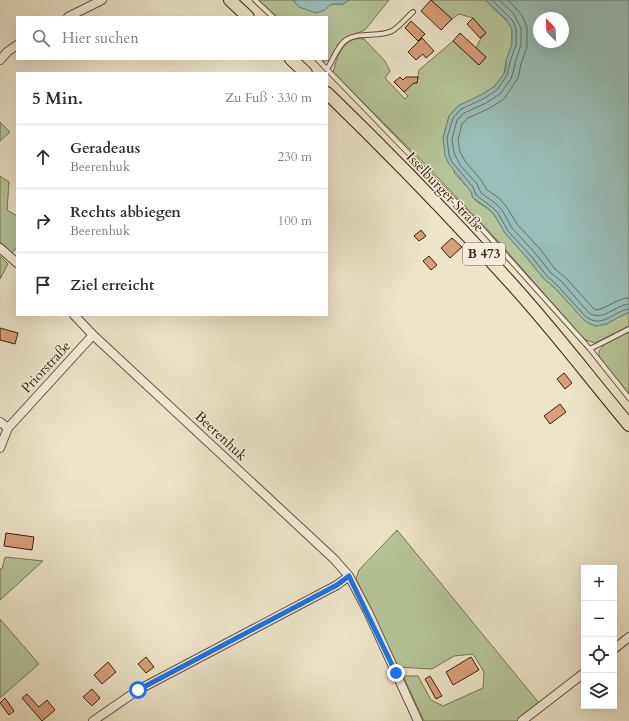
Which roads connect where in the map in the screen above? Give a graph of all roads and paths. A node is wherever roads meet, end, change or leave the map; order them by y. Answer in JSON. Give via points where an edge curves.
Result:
{"nodes":[{"id":1,"x":102,"y":0,"type":"edge"},
{"id":2,"x":230,"y":0,"type":"edge"},
{"id":3,"x":256,"y":0,"type":"edge"},
{"id":4,"x":413,"y":12,"type":"dead end"},
{"id":5,"x":70,"y":16,"type":"edge"},
{"id":6,"x":247,"y":16,"type":"edge"},
{"id":7,"x":272,"y":16,"type":"edge"},
{"id":8,"x":16,"y":46,"type":"edge"},
{"id":9,"x":0,"y":60,"type":"edge"},
{"id":10,"x":292,"y":60,"type":"edge"},
{"id":11,"x":318,"y":60,"type":"edge"},
{"id":12,"x":327,"y":69,"type":"junction"},
{"id":13,"x":305,"y":72,"type":"edge"},
{"id":14,"x":328,"y":95,"type":"edge"},
{"id":15,"x":0,"y":248,"type":"edge"},
{"id":16,"x":16,"y":262,"type":"edge"},
{"id":17,"x":75,"y":316,"type":"edge"},
{"id":18,"x":629,"y":329,"type":"edge"},
{"id":19,"x":93,"y":335,"type":"junction"},
{"id":20,"x":590,"y":349,"type":"junction"},
{"id":21,"x":629,"y":398,"type":"edge"},
{"id":22,"x":0,"y":422,"type":"edge"},
{"id":23,"x":629,"y":425,"type":"edge"},
{"id":24,"x":8,"y":428,"type":"junction"},
{"id":25,"x":0,"y":448,"type":"edge"},
{"id":26,"x":349,"y":576,"type":"junction"},
{"id":27,"x":629,"y":637,"type":"edge"},
{"id":28,"x":617,"y":647,"type":"edge"},
{"id":29,"x":581,"y":675,"type":"edge"},
{"id":30,"x":93,"y":721,"type":"edge"},
{"id":31,"x":418,"y":721,"type":"edge"},
{"id":32,"x":522,"y":721,"type":"edge"}],
"edges":[{"from":1,"to":5,"type":"street"},
{"from":2,"to":6,"type":"main road"},
{"from":3,"to":7,"type":"lane"},
{"from":4,"to":12,"type":"lane","via":[[392,31],[346,40]]},
{"from":8,"to":9,"type":"street"},
{"from":10,"to":13,"type":"main road"},
{"from":11,"to":12,"type":"lane"},
{"from":12,"to":20,"type":"lane","via":[[485,232]]},
{"from":14,"to":23,"type":"main road","name":"Isselburger Straße","number":"B 473","via":[[433,200],[509,281]]},
{"from":15,"to":16,"type":"street"},
{"from":17,"to":19,"type":"street","name":"Beerenhuk"},
{"from":18,"to":20,"type":"lane"},
{"from":19,"to":24,"type":"street","name":"Priorstraße"},
{"from":19,"to":26,"type":"street","name":"Beerenhuk","via":[[334,559]]},
{"from":20,"to":21,"type":"lane"},
{"from":22,"to":24,"type":"street"},
{"from":24,"to":25,"type":"street"},
{"from":26,"to":30,"type":"street","via":[[337,585],[138,690]]},
{"from":26,"to":31,"type":"street","name":"Beerenhuk"},
{"from":27,"to":28,"type":"street"},
{"from":29,"to":32,"type":"street"}]}
